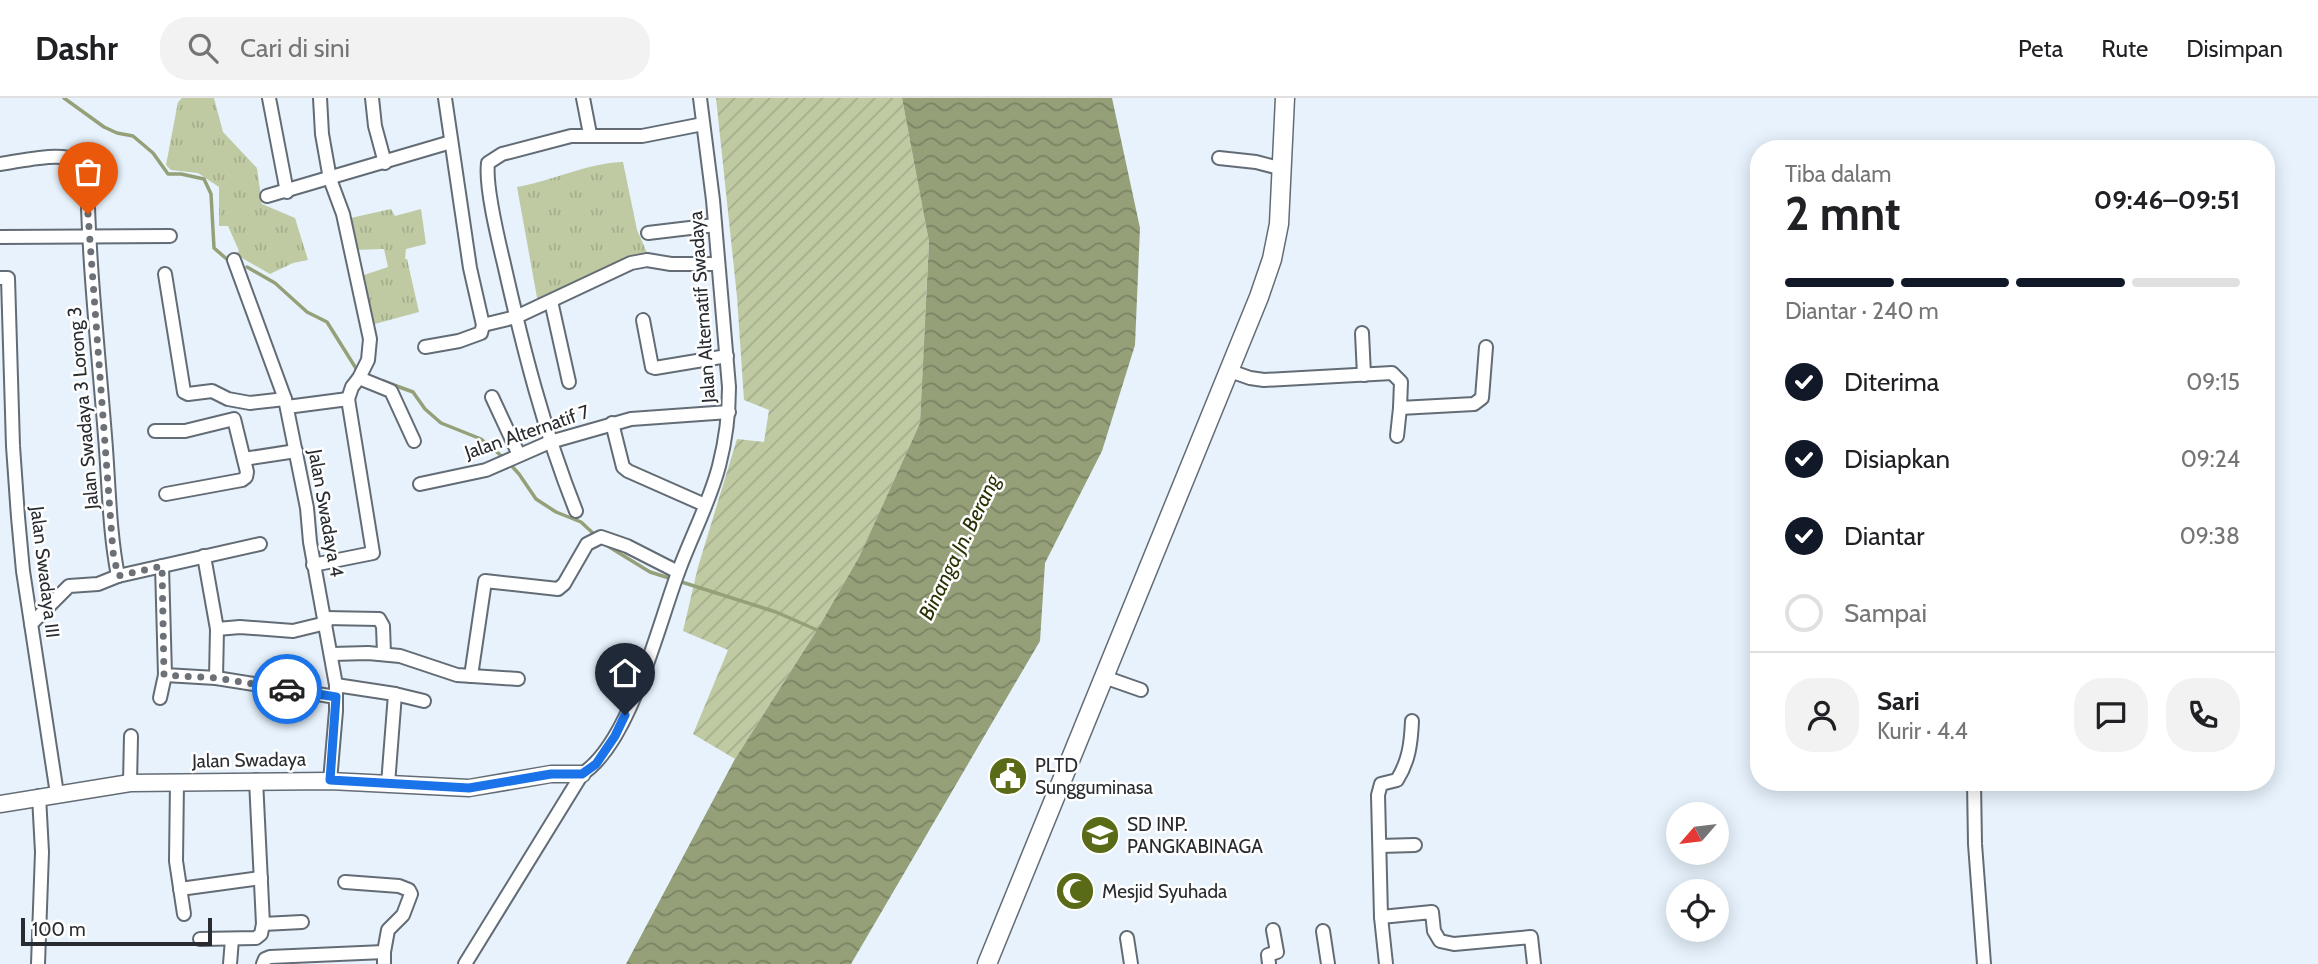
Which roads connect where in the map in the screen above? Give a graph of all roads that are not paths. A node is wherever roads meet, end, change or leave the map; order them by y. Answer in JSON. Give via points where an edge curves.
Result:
{"nodes":[{"id":1,"x":269,"y":98,"type":"edge"},
{"id":2,"x":320,"y":98,"type":"edge"},
{"id":3,"x":372,"y":98,"type":"edge"},
{"id":4,"x":445,"y":98,"type":"edge"},
{"id":5,"x":583,"y":98,"type":"edge"},
{"id":6,"x":700,"y":98,"type":"edge"},
{"id":7,"x":1285,"y":98,"type":"edge"},
{"id":8,"x":703,"y":124,"type":"junction"},
{"id":9,"x":590,"y":134,"type":"junction"},
{"id":10,"x":451,"y":142,"type":"junction"},
{"id":11,"x":1219,"y":158,"type":"dead end"},
{"id":12,"x":385,"y":163,"type":"junction"},
{"id":13,"x":0,"y":164,"type":"edge"},
{"id":14,"x":1283,"y":169,"type":"junction"},
{"id":15,"x":330,"y":179,"type":"junction"},
{"id":16,"x":287,"y":192,"type":"junction"},
{"id":17,"x":267,"y":196,"type":"dead end"},
{"id":18,"x":715,"y":225,"type":"junction"},
{"id":19,"x":648,"y":233,"type":"dead end"},
{"id":20,"x":170,"y":236,"type":"dead end"},
{"id":21,"x":0,"y":237,"type":"edge"},
{"id":22,"x":88,"y":237,"type":"junction"},
{"id":23,"x":234,"y":260,"type":"dead end"},
{"id":24,"x":718,"y":264,"type":"junction"},
{"id":25,"x":166,"y":274,"type":"dead end"},
{"id":26,"x":0,"y":278,"type":"edge"},
{"id":27,"x":551,"y":301,"type":"junction"},
{"id":28,"x":4,"y":313,"type":"edge"},
{"id":29,"x":516,"y":317,"type":"junction"},
{"id":30,"x":643,"y":320,"type":"dead end"},
{"id":31,"x":483,"y":325,"type":"junction"},
{"id":32,"x":1362,"y":333,"type":"dead end"},
{"id":33,"x":425,"y":347,"type":"dead end"},
{"id":34,"x":1486,"y":347,"type":"dead end"},
{"id":35,"x":727,"y":356,"type":"junction"},
{"id":36,"x":1232,"y":372,"type":"junction"},
{"id":37,"x":1364,"y":375,"type":"junction"},
{"id":38,"x":359,"y":378,"type":"junction"},
{"id":39,"x":569,"y":382,"type":"dead end"},
{"id":40,"x":492,"y":397,"type":"dead end"},
{"id":41,"x":348,"y":399,"type":"junction"},
{"id":42,"x":286,"y":403,"type":"junction"},
{"id":43,"x":1400,"y":408,"type":"junction"},
{"id":44,"x":729,"y":412,"type":"junction"},
{"id":45,"x":612,"y":423,"type":"junction"},
{"id":46,"x":155,"y":430,"type":"dead end"},
{"id":47,"x":1397,"y":436,"type":"dead end"},
{"id":48,"x":414,"y":441,"type":"dead end"},
{"id":49,"x":550,"y":442,"type":"junction"},
{"id":50,"x":296,"y":451,"type":"junction"},
{"id":51,"x":519,"y":455,"type":"junction"},
{"id":52,"x":244,"y":459,"type":"junction"},
{"id":53,"x":420,"y":484,"type":"dead end"},
{"id":54,"x":166,"y":494,"type":"dead end"},
{"id":55,"x":705,"y":505,"type":"junction"},
{"id":56,"x":576,"y":512,"type":"dead end"},
{"id":57,"x":260,"y":544,"type":"dead end"},
{"id":58,"x":204,"y":556,"type":"junction"},
{"id":59,"x":313,"y":565,"type":"junction"},
{"id":60,"x":162,"y":566,"type":"junction"},
{"id":61,"x":678,"y":572,"type":"junction"},
{"id":62,"x":118,"y":576,"type":"junction"},
{"id":63,"x":326,"y":621,"type":"junction"},
{"id":64,"x":31,"y":624,"type":"junction"},
{"id":65,"x":217,"y":629,"type":"junction"},
{"id":66,"x":332,"y":654,"type":"junction"},
{"id":67,"x":384,"y":654,"type":"junction"},
{"id":68,"x":164,"y":675,"type":"junction"},
{"id":69,"x":471,"y":676,"type":"junction"},
{"id":70,"x":216,"y":678,"type":"junction"},
{"id":71,"x":1110,"y":678,"type":"junction"},
{"id":72,"x":518,"y":679,"type":"dead end"},
{"id":73,"x":1141,"y":690,"type":"dead end"},
{"id":74,"x":336,"y":691,"type":"junction"},
{"id":75,"x":395,"y":694,"type":"junction"},
{"id":76,"x":160,"y":698,"type":"dead end"},
{"id":77,"x":424,"y":701,"type":"dead end"},
{"id":78,"x":1412,"y":721,"type":"dead end"},
{"id":79,"x":131,"y":736,"type":"dead end"},
{"id":80,"x":582,"y":774,"type":"junction"},
{"id":81,"x":256,"y":780,"type":"junction"},
{"id":82,"x":330,"y":780,"type":"junction"},
{"id":83,"x":177,"y":782,"type":"junction"},
{"id":84,"x":130,"y":783,"type":"junction"},
{"id":85,"x":388,"y":784,"type":"junction"},
{"id":86,"x":1974,"y":791,"type":"edge"},
{"id":87,"x":57,"y":794,"type":"junction"},
{"id":88,"x":39,"y":796,"type":"junction"},
{"id":89,"x":0,"y":804,"type":"edge"},
{"id":90,"x":1415,"y":845,"type":"dead end"},
{"id":91,"x":1380,"y":846,"type":"junction"},
{"id":92,"x":261,"y":878,"type":"junction"},
{"id":93,"x":345,"y":882,"type":"dead end"},
{"id":94,"x":180,"y":889,"type":"junction"},
{"id":95,"x":184,"y":914,"type":"dead end"},
{"id":96,"x":1381,"y":917,"type":"junction"},
{"id":97,"x":302,"y":922,"type":"dead end"},
{"id":98,"x":263,"y":924,"type":"junction"},
{"id":99,"x":1273,"y":930,"type":"dead end"},
{"id":100,"x":1323,"y":931,"type":"dead end"},
{"id":101,"x":1127,"y":938,"type":"dead end"},
{"id":102,"x":200,"y":939,"type":"dead end"},
{"id":103,"x":232,"y":939,"type":"junction"},
{"id":104,"x":384,"y":958,"type":"edge"},
{"id":105,"x":38,"y":964,"type":"edge"},
{"id":106,"x":230,"y":964,"type":"edge"},
{"id":107,"x":263,"y":964,"type":"edge"},
{"id":108,"x":465,"y":964,"type":"edge"},
{"id":109,"x":987,"y":964,"type":"edge"},
{"id":110,"x":1131,"y":964,"type":"edge"},
{"id":111,"x":1269,"y":964,"type":"edge"},
{"id":112,"x":1328,"y":964,"type":"edge"},
{"id":113,"x":1386,"y":964,"type":"edge"},
{"id":114,"x":1534,"y":964,"type":"edge"},
{"id":115,"x":1984,"y":964,"type":"edge"}],
"edges":[{"from":1,"to":16,"type":"street"},
{"from":2,"to":15,"type":"street"},
{"from":3,"to":12,"type":"street"},
{"from":4,"to":10,"type":"street"},
{"from":5,"to":9,"type":"street"},
{"from":6,"to":8,"type":"street","name":"Jalan Alternatif Swadaya"},
{"from":7,"to":14,"type":"main road"},
{"from":8,"to":9,"type":"street","via":[[642,136]]},
{"from":8,"to":18,"type":"street","name":"Jalan Alternatif Swadaya"},
{"from":9,"to":29,"type":"street","via":[[550,140],[502,154],[488,163],[497,234]]},
{"from":10,"to":12,"type":"street"},
{"from":10,"to":31,"type":"street"},
{"from":11,"to":14,"type":"street"},
{"from":12,"to":15,"type":"street"},
{"from":13,"to":22,"type":"street","name":"Jalan Swadaya 3 Lorong 3","via":[[66,156],[82,160],[87,168]]},
{"from":14,"to":36,"type":"main road","via":[[1274,252]]},
{"from":15,"to":16,"type":"street"},
{"from":15,"to":38,"type":"street","via":[[343,214],[370,339],[369,356]]},
{"from":16,"to":17,"type":"street"},
{"from":18,"to":19,"type":"street"},
{"from":18,"to":24,"type":"street","name":"Jalan Alternatif Swadaya"},
{"from":20,"to":22,"type":"street"},
{"from":21,"to":22,"type":"street"},
{"from":22,"to":62,"type":"street","name":"Jalan Swadaya 3 Lorong 3"},
{"from":23,"to":42,"type":"street","name":"Jalan Swadaya 4"},
{"from":24,"to":27,"type":"street","via":[[642,261],[607,272]]},
{"from":24,"to":35,"type":"street","name":"Jalan Alternatif Swadaya"},
{"from":25,"to":42,"type":"street","via":[[184,392],[212,391],[250,403]]},
{"from":26,"to":28,"type":"street","name":"Jalan Swadaya III","via":[[8,278]]},
{"from":27,"to":29,"type":"street"},
{"from":27,"to":39,"type":"street"},
{"from":28,"to":64,"type":"street","name":"Jalan Swadaya III"},
{"from":29,"to":31,"type":"street"},
{"from":29,"to":49,"type":"street"},
{"from":30,"to":35,"type":"street","via":[[652,367]]},
{"from":31,"to":33,"type":"street","via":[[481,333],[473,337]]},
{"from":32,"to":37,"type":"street"},
{"from":34,"to":43,"type":"street","via":[[1478,402]]},
{"from":35,"to":44,"type":"street","name":"Jalan Alternatif Swadaya"},
{"from":36,"to":37,"type":"street","via":[[1286,380]]},
{"from":36,"to":71,"type":"main road"},
{"from":37,"to":43,"type":"street","via":[[1396,376],[1401,382]]},
{"from":38,"to":41,"type":"street"},
{"from":38,"to":48,"type":"street","via":[[391,391]]},
{"from":40,"to":51,"type":"street"},
{"from":41,"to":42,"type":"street"},
{"from":41,"to":59,"type":"street","via":[[373,553]]},
{"from":42,"to":50,"type":"street","name":"Jalan Swadaya 4"},
{"from":43,"to":47,"type":"street"},
{"from":44,"to":45,"type":"street","name":"Jalan Alternatif 7"},
{"from":44,"to":55,"type":"street","name":"Jalan Alternatif Swadaya","via":[[718,470]]},
{"from":45,"to":49,"type":"street","name":"Jalan Alternatif 7"},
{"from":45,"to":55,"type":"street","via":[[623,467]]},
{"from":46,"to":52,"type":"street","via":[[185,431],[234,419]]},
{"from":49,"to":51,"type":"street","name":"Jalan Alternatif 7"},
{"from":49,"to":56,"type":"street"},
{"from":50,"to":52,"type":"street"},
{"from":50,"to":59,"type":"street","name":"Jalan Swadaya 4"},
{"from":51,"to":53,"type":"street","name":"Jalan Alternatif 7","via":[[486,470]]},
{"from":52,"to":54,"type":"street","via":[[246,477],[242,480]]},
{"from":55,"to":61,"type":"street","name":"Jalan Alternatif Swadaya"},
{"from":57,"to":58,"type":"street"},
{"from":58,"to":60,"type":"street"},
{"from":58,"to":65,"type":"street"},
{"from":59,"to":63,"type":"street","name":"Jalan Swadaya 4"},
{"from":60,"to":62,"type":"street"},
{"from":60,"to":68,"type":"street"},
{"from":61,"to":69,"type":"street","via":[[601,537],[586,544],[558,589],[485,581]]},
{"from":61,"to":80,"type":"street","name":"Jalan Alternatif Swadaya","via":[[637,690],[615,736],[596,764]]},
{"from":62,"to":64,"type":"street","via":[[98,584],[72,584]]},
{"from":63,"to":65,"type":"street","via":[[293,631]]},
{"from":63,"to":66,"type":"street","name":"Jalan Swadaya 4"},
{"from":63,"to":67,"type":"street","via":[[379,619]]},
{"from":64,"to":87,"type":"street","name":"Jalan Swadaya III"},
{"from":65,"to":70,"type":"street"},
{"from":66,"to":67,"type":"street"},
{"from":66,"to":74,"type":"street","name":"Jalan Swadaya 4"},
{"from":67,"to":69,"type":"street"},
{"from":68,"to":70,"type":"street"},
{"from":68,"to":76,"type":"street"},
{"from":69,"to":72,"type":"street"},
{"from":70,"to":74,"type":"street"},
{"from":71,"to":73,"type":"street"},
{"from":71,"to":109,"type":"main road"},
{"from":74,"to":75,"type":"street"},
{"from":74,"to":82,"type":"street","name":"Jalan Swadaya 4"},
{"from":75,"to":77,"type":"street"},
{"from":75,"to":85,"type":"street"},
{"from":78,"to":91,"type":"street","via":[[1410,750],[1402,771],[1397,780],[1380,787]]},
{"from":79,"to":84,"type":"street"},
{"from":80,"to":85,"type":"street","name":"Jalan Swadaya","via":[[551,774],[469,788]]},
{"from":80,"to":108,"type":"street","name":"Jalan Alternatif Swadaya"},
{"from":81,"to":82,"type":"street","name":"Jalan Swadaya"},
{"from":81,"to":83,"type":"street","name":"Jalan Swadaya"},
{"from":81,"to":92,"type":"street"},
{"from":82,"to":85,"type":"street","name":"Jalan Swadaya"},
{"from":83,"to":84,"type":"street","name":"Jalan Swadaya"},
{"from":83,"to":94,"type":"street"},
{"from":84,"to":87,"type":"street","name":"Jalan Swadaya"},
{"from":86,"to":115,"type":"street"},
{"from":87,"to":88,"type":"street","name":"Jalan Swadaya"},
{"from":88,"to":89,"type":"street","name":"Jalan Swadaya"},
{"from":88,"to":105,"type":"street"},
{"from":90,"to":91,"type":"street"},
{"from":91,"to":96,"type":"street"},
{"from":92,"to":94,"type":"street"},
{"from":92,"to":98,"type":"street"},
{"from":93,"to":104,"type":"street","via":[[410,890],[403,915],[388,930]]},
{"from":94,"to":95,"type":"street"},
{"from":96,"to":113,"type":"street"},
{"from":96,"to":114,"type":"street","via":[[1432,912],[1436,939],[1446,944],[1531,937]]},
{"from":97,"to":98,"type":"street"},
{"from":98,"to":103,"type":"street","via":[[256,938]]},
{"from":99,"to":111,"type":"street","via":[[1277,951],[1268,955]]},
{"from":100,"to":112,"type":"street"},
{"from":101,"to":110,"type":"street"},
{"from":102,"to":103,"type":"street"},
{"from":103,"to":106,"type":"street"},
{"from":104,"to":107,"type":"street","via":[[271,957]]}]}
